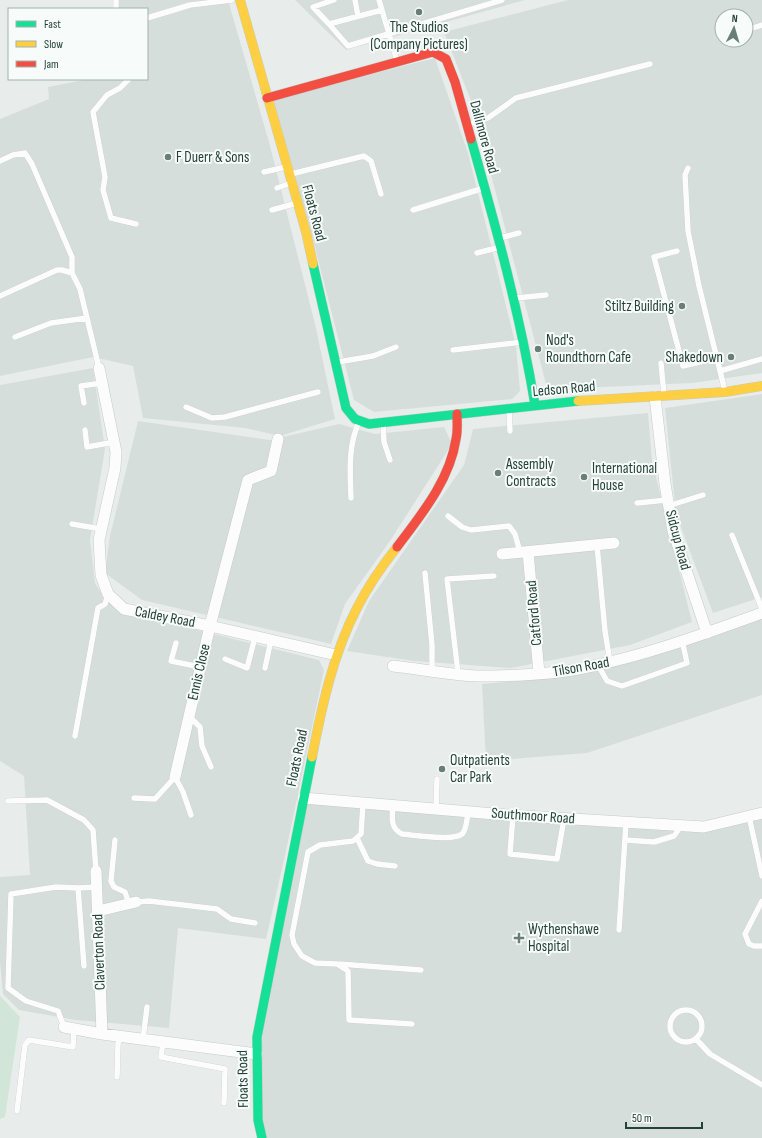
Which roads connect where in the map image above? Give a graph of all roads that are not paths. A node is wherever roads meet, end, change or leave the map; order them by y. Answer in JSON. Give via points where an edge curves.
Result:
{"nodes":[{"id":1,"x":232,"y":0,"type":"edge"},
{"id":2,"x":240,"y":0,"type":"edge"},
{"id":3,"x":334,"y":0,"type":"edge"},
{"id":4,"x":355,"y":0,"type":"edge"},
{"id":5,"x":379,"y":0,"type":"edge"},
{"id":6,"x":502,"y":0,"type":"edge"},
{"id":7,"x":382,"y":10,"type":"junction"},
{"id":8,"x":358,"y":16,"type":"junction"},
{"id":9,"x":148,"y":18,"type":"edge"},
{"id":10,"x":329,"y":24,"type":"junction"},
{"id":11,"x":389,"y":35,"type":"junction"},
{"id":12,"x":397,"y":61,"type":"junction"},
{"id":13,"x":650,"y":64,"type":"dead end"},
{"id":14,"x":128,"y":80,"type":"edge"},
{"id":15,"x":267,"y":98,"type":"junction"},
{"id":16,"x":467,"y":125,"type":"junction"},
{"id":17,"x":0,"y":161,"type":"edge"},
{"id":18,"x":688,"y":168,"type":"dead end"},
{"id":19,"x":264,"y":172,"type":"dead end"},
{"id":20,"x":289,"y":175,"type":"junction"},
{"id":21,"x":277,"y":188,"type":"dead end"},
{"id":22,"x":484,"y":188,"type":"junction"},
{"id":23,"x":381,"y":194,"type":"dead end"},
{"id":24,"x":297,"y":203,"type":"junction"},
{"id":25,"x":272,"y":210,"type":"dead end"},
{"id":26,"x":413,"y":210,"type":"dead end"},
{"id":27,"x":136,"y":224,"type":"dead end"},
{"id":28,"x":519,"y":233,"type":"dead end"},
{"id":29,"x":499,"y":243,"type":"junction"},
{"id":30,"x":677,"y":251,"type":"dead end"},
{"id":31,"x":477,"y":253,"type":"dead end"},
{"id":32,"x":72,"y":273,"type":"junction"},
{"id":33,"x":546,"y":295,"type":"dead end"},
{"id":34,"x":0,"y":296,"type":"edge"},
{"id":35,"x":514,"y":298,"type":"junction"},
{"id":36,"x":87,"y":318,"type":"junction"},
{"id":37,"x":15,"y":337,"type":"dead end"},
{"id":38,"x":524,"y":342,"type":"junction"},
{"id":39,"x":396,"y":347,"type":"dead end"},
{"id":40,"x":453,"y":350,"type":"dead end"},
{"id":41,"x":717,"y":358,"type":"junction"},
{"id":42,"x":762,"y":359,"type":"edge"},
{"id":43,"x":335,"y":363,"type":"junction"},
{"id":44,"x":661,"y":364,"type":"dead end"},
{"id":45,"x":99,"y":368,"type":"joint"},
{"id":46,"x":720,"y":371,"type":"junction"},
{"id":47,"x":103,"y":383,"type":"junction"},
{"id":48,"x":762,"y":386,"type":"edge"},
{"id":49,"x":318,"y":392,"type":"dead end"},
{"id":50,"x":726,"y":392,"type":"junction"},
{"id":51,"x":660,"y":397,"type":"junction"},
{"id":52,"x":84,"y":403,"type":"dead end"},
{"id":53,"x":535,"y":405,"type":"junction"},
{"id":54,"x":186,"y":407,"type":"dead end"},
{"id":55,"x":509,"y":408,"type":"junction"},
{"id":56,"x":457,"y":414,"type":"junction"},
{"id":57,"x":359,"y":421,"type":"junction"},
{"id":58,"x":383,"y":422,"type":"junction"},
{"id":59,"x":368,"y":424,"type":"joint"},
{"id":60,"x":84,"y":430,"type":"dead end"},
{"id":61,"x":510,"y":431,"type":"dead end"},
{"id":62,"x":278,"y":439,"type":"dead end"},
{"id":63,"x":115,"y":442,"type":"junction"},
{"id":64,"x":390,"y":460,"type":"dead end"},
{"id":65,"x":703,"y":495,"type":"dead end"},
{"id":66,"x":351,"y":498,"type":"dead end"},
{"id":67,"x":638,"y":503,"type":"dead end"},
{"id":68,"x":668,"y":503,"type":"junction"},
{"id":69,"x":448,"y":516,"type":"dead end"},
{"id":70,"x":72,"y":524,"type":"dead end"},
{"id":71,"x":101,"y":529,"type":"junction"},
{"id":72,"x":732,"y":535,"type":"dead end"},
{"id":73,"x":614,"y":543,"type":"dead end"},
{"id":74,"x":597,"y":545,"type":"junction"},
{"id":75,"x":524,"y":552,"type":"junction"},
{"id":76,"x":502,"y":554,"type":"dead end"},
{"id":77,"x":425,"y":573,"type":"dead end"},
{"id":78,"x":494,"y":576,"type":"dead end"},
{"id":79,"x":108,"y":594,"type":"junction"},
{"id":80,"x":762,"y":609,"type":"edge"},
{"id":81,"x":762,"y":613,"type":"edge"},
{"id":82,"x":210,"y":626,"type":"junction"},
{"id":83,"x":707,"y":633,"type":"junction"},
{"id":84,"x":255,"y":637,"type":"junction"},
{"id":85,"x":271,"y":640,"type":"junction"},
{"id":86,"x":682,"y":640,"type":"junction"},
{"id":87,"x":176,"y":643,"type":"dead end"},
{"id":88,"x":336,"y":655,"type":"junction"},
{"id":89,"x":224,"y":659,"type":"dead end"},
{"id":90,"x":610,"y":662,"type":"junction"},
{"id":91,"x":598,"y":665,"type":"junction"},
{"id":92,"x":393,"y":666,"type":"dead end"},
{"id":93,"x":200,"y":667,"type":"junction"},
{"id":94,"x":265,"y":668,"type":"dead end"},
{"id":95,"x":432,"y":670,"type":"junction"},
{"id":96,"x":458,"y":673,"type":"junction"},
{"id":97,"x":539,"y":673,"type":"junction"},
{"id":98,"x":189,"y":716,"type":"junction"},
{"id":99,"x":75,"y":736,"type":"dead end"},
{"id":100,"x":211,"y":767,"type":"dead end"},
{"id":101,"x":174,"y":777,"type":"junction"},
{"id":102,"x":438,"y":779,"type":"dead end"},
{"id":103,"x":134,"y":798,"type":"dead end"},
{"id":104,"x":303,"y":798,"type":"junction"},
{"id":105,"x":8,"y":802,"type":"dead end"},
{"id":106,"x":363,"y":804,"type":"junction"},
{"id":107,"x":393,"y":806,"type":"junction"},
{"id":108,"x":436,"y":809,"type":"junction"},
{"id":109,"x":468,"y":812,"type":"junction"},
{"id":110,"x":762,"y":813,"type":"edge"},
{"id":111,"x":191,"y":815,"type":"dead end"},
{"id":112,"x":513,"y":815,"type":"junction"},
{"id":113,"x":749,"y":816,"type":"junction"},
{"id":114,"x":564,"y":819,"type":"junction"},
{"id":115,"x":626,"y":823,"type":"junction"},
{"id":116,"x":681,"y":826,"type":"junction"},
{"id":117,"x":357,"y":838,"type":"junction"},
{"id":118,"x":115,"y":840,"type":"dead end"},
{"id":119,"x":625,"y":840,"type":"junction"},
{"id":120,"x":396,"y":866,"type":"dead end"},
{"id":121,"x":96,"y":871,"type":"joint"},
{"id":122,"x":762,"y":876,"type":"edge"},
{"id":123,"x":97,"y":887,"type":"junction"},
{"id":124,"x":78,"y":888,"type":"junction"},
{"id":125,"x":762,"y":901,"type":"edge"},
{"id":126,"x":132,"y":903,"type":"junction"},
{"id":127,"x":98,"y":911,"type":"junction"},
{"id":128,"x":256,"y":923,"type":"dead end"},
{"id":129,"x":619,"y":930,"type":"dead end"},
{"id":130,"x":762,"y":946,"type":"edge"},
{"id":131,"x":337,"y":964,"type":"junction"},
{"id":132,"x":84,"y":966,"type":"dead end"},
{"id":133,"x":421,"y":970,"type":"dead end"},
{"id":134,"x":147,"y":1007,"type":"dead end"},
{"id":135,"x":412,"y":1024,"type":"dead end"},
{"id":136,"x":69,"y":1028,"type":"junction"},
{"id":137,"x":102,"y":1034,"type":"junction"},
{"id":138,"x":120,"y":1036,"type":"junction"},
{"id":139,"x":143,"y":1039,"type":"junction"},
{"id":140,"x":696,"y":1039,"type":"junction"},
{"id":141,"x":164,"y":1042,"type":"junction"},
{"id":142,"x":257,"y":1054,"type":"junction"},
{"id":143,"x":117,"y":1077,"type":"dead end"},
{"id":144,"x":762,"y":1084,"type":"edge"},
{"id":145,"x":224,"y":1104,"type":"dead end"},
{"id":146,"x":17,"y":1111,"type":"dead end"},
{"id":147,"x":262,"y":1138,"type":"edge"}],
"edges":[{"from":1,"to":9,"type":"lane","via":[[190,5]]},
{"from":2,"to":15,"type":"street","name":"Floats Road"},
{"from":3,"to":10,"type":"lane","via":[[313,6]]},
{"from":4,"to":8,"type":"lane"},
{"from":5,"to":7,"type":"lane"},
{"from":6,"to":11,"type":"lane"},
{"from":7,"to":8,"type":"lane"},
{"from":7,"to":11,"type":"lane"},
{"from":8,"to":10,"type":"lane"},
{"from":10,"to":11,"type":"lane","via":[[348,46]]},
{"from":11,"to":12,"type":"lane"},
{"from":12,"to":15,"type":"street","name":"Dallimore Road"},
{"from":12,"to":16,"type":"street","name":"Dallimore Road","via":[[433,52],[446,59]]},
{"from":13,"to":16,"type":"lane","via":[[516,98],[488,118]]},
{"from":14,"to":27,"type":"lane","via":[[107,95],[93,112],[105,177],[103,190],[111,218]]},
{"from":15,"to":20,"type":"street","name":"Floats Road"},
{"from":16,"to":22,"type":"street","name":"Dallimore Road"},
{"from":17,"to":32,"type":"lane","via":[[21,153],[28,156],[70,251]]},
{"from":18,"to":41,"type":"lane","via":[[685,175],[688,231]]},
{"from":19,"to":20,"type":"lane"},
{"from":20,"to":21,"type":"lane"},
{"from":20,"to":23,"type":"lane","via":[[364,156],[371,161]]},
{"from":20,"to":24,"type":"street","name":"Floats Road"},
{"from":22,"to":26,"type":"lane"},
{"from":22,"to":29,"type":"street","name":"Dallimore Road"},
{"from":24,"to":25,"type":"lane"},
{"from":24,"to":43,"type":"street","name":"Floats Road","via":[[306,232]]},
{"from":28,"to":29,"type":"lane"},
{"from":29,"to":31,"type":"lane"},
{"from":29,"to":35,"type":"street","name":"Dallimore Road"},
{"from":30,"to":41,"type":"lane","via":[[654,257],[683,366]]},
{"from":32,"to":34,"type":"lane","via":[[56,270]]},
{"from":32,"to":36,"type":"lane","via":[[80,289]]},
{"from":33,"to":35,"type":"lane"},
{"from":35,"to":38,"type":"street","name":"Dallimore Road"},
{"from":36,"to":37,"type":"lane","via":[[51,323]]},
{"from":36,"to":45,"type":"lane"},
{"from":38,"to":40,"type":"lane"},
{"from":38,"to":53,"type":"street","name":"Dallimore Road"},
{"from":39,"to":43,"type":"lane","via":[[372,356]]},
{"from":41,"to":46,"type":"lane"},
{"from":42,"to":46,"type":"lane"},
{"from":43,"to":57,"type":"street","name":"Floats Road","via":[[346,408],[350,416]]},
{"from":44,"to":51,"type":"lane"},
{"from":45,"to":47,"type":"street","name":"Caldey Road"},
{"from":46,"to":50,"type":"lane"},
{"from":47,"to":52,"type":"lane","via":[[81,386]]},
{"from":47,"to":63,"type":"street","name":"Caldey Road"},
{"from":48,"to":50,"type":"street","name":"Ledson Road"},
{"from":49,"to":54,"type":"lane","via":[[225,417],[212,418]]},
{"from":50,"to":51,"type":"street","name":"Ledson Road"},
{"from":51,"to":53,"type":"street","name":"Ledson Road"},
{"from":51,"to":68,"type":"street","name":"Sidcup Road"},
{"from":53,"to":55,"type":"street","name":"Ledson Road"},
{"from":55,"to":56,"type":"street","name":"Ledson Road"},
{"from":55,"to":61,"type":"lane"},
{"from":56,"to":58,"type":"street","name":"Ledson Road"},
{"from":56,"to":88,"type":"street","name":"Floats Road","via":[[456,444],[444,478],[365,592]]},
{"from":57,"to":59,"type":"street","name":"Floats Road"},
{"from":57,"to":66,"type":"lane","via":[[352,435]]},
{"from":58,"to":59,"type":"street","name":"Ledson Road"},
{"from":58,"to":64,"type":"lane","via":[[384,442]]},
{"from":60,"to":63,"type":"lane","via":[[87,447]]},
{"from":62,"to":82,"type":"street","name":"Ennis Close","via":[[271,471],[248,480]]},
{"from":63,"to":71,"type":"street","name":"Caldey Road","via":[[115,468]]},
{"from":65,"to":68,"type":"lane"},
{"from":67,"to":68,"type":"lane"},
{"from":68,"to":83,"type":"street","name":"Sidcup Road","via":[[673,531]]},
{"from":69,"to":75,"type":"lane","via":[[462,527],[471,530],[509,526]]},
{"from":70,"to":71,"type":"lane"},
{"from":71,"to":79,"type":"street","name":"Caldey Road","via":[[101,575]]},
{"from":72,"to":80,"type":"lane"},
{"from":73,"to":74,"type":"street"},
{"from":74,"to":75,"type":"street"},
{"from":74,"to":90,"type":"lane"},
{"from":75,"to":76,"type":"street"},
{"from":75,"to":97,"type":"street","name":"Catford Road"},
{"from":77,"to":95,"type":"lane"},
{"from":78,"to":96,"type":"lane","via":[[447,580]]},
{"from":79,"to":82,"type":"street","name":"Caldey Road","via":[[124,609]]},
{"from":79,"to":99,"type":"lane","via":[[105,604],[98,608]]},
{"from":81,"to":83,"type":"street","name":"Tilson Road"},
{"from":82,"to":84,"type":"street","name":"Caldey Road"},
{"from":82,"to":93,"type":"street","name":"Ennis Close"},
{"from":83,"to":86,"type":"street","name":"Tilson Road"},
{"from":84,"to":85,"type":"street","name":"Caldey Road"},
{"from":84,"to":89,"type":"lane","via":[[247,668]]},
{"from":85,"to":88,"type":"street","name":"Caldey Road"},
{"from":85,"to":94,"type":"lane"},
{"from":86,"to":90,"type":"street","name":"Tilson Road"},
{"from":86,"to":91,"type":"lane","via":[[687,663],[622,686],[607,681]]},
{"from":87,"to":93,"type":"lane","via":[[172,661]]},
{"from":88,"to":104,"type":"street","name":"Floats Road"},
{"from":90,"to":91,"type":"street","name":"Tilson Road"},
{"from":91,"to":97,"type":"street","name":"Tilson Road"},
{"from":92,"to":95,"type":"street","name":"Tilson Road"},
{"from":93,"to":98,"type":"street","name":"Ennis Close"},
{"from":95,"to":96,"type":"street","name":"Tilson Road"},
{"from":96,"to":97,"type":"street","name":"Tilson Road","via":[[476,676]]},
{"from":98,"to":100,"type":"lane","via":[[200,727],[202,746]]},
{"from":98,"to":101,"type":"street","name":"Ennis Close"},
{"from":101,"to":103,"type":"lane","name":"Ennis Close","via":[[155,800]]},
{"from":101,"to":111,"type":"lane","via":[[183,792]]},
{"from":102,"to":108,"type":"lane"},
{"from":104,"to":106,"type":"street","name":"Southmoor Road"},
{"from":104,"to":142,"type":"street","name":"Floats Road","via":[[257,1037]]},
{"from":105,"to":121,"type":"lane","via":[[47,800],[84,820],[93,830]]},
{"from":106,"to":107,"type":"street","name":"Southmoor Road"},
{"from":106,"to":117,"type":"lane","via":[[361,834]]},
{"from":107,"to":108,"type":"street","name":"Southmoor Road"},
{"from":107,"to":109,"type":"lane","via":[[395,830],[402,834],[448,838],[462,834],[466,828]]},
{"from":108,"to":109,"type":"street","name":"Southmoor Road"},
{"from":109,"to":112,"type":"street","name":"Southmoor Road"},
{"from":110,"to":113,"type":"street","name":"Southmoor Road"},
{"from":112,"to":114,"type":"street","name":"Southmoor Road"},
{"from":112,"to":114,"type":"lane","via":[[510,854],[557,858]]},
{"from":113,"to":116,"type":"street","name":"Southmoor Road","via":[[704,827]]},
{"from":113,"to":122,"type":"lane"},
{"from":114,"to":115,"type":"street","name":"Southmoor Road"},
{"from":115,"to":116,"type":"street","name":"Southmoor Road"},
{"from":115,"to":119,"type":"lane"},
{"from":116,"to":119,"type":"lane","via":[[674,836],[654,842]]},
{"from":117,"to":120,"type":"lane","via":[[368,861]]},
{"from":117,"to":131,"type":"lane","via":[[353,841],[320,845],[308,852],[292,935],[294,944],[302,956],[315,963]]},
{"from":118,"to":126,"type":"lane","via":[[111,881],[114,887],[125,892]]},
{"from":119,"to":129,"type":"lane"},
{"from":121,"to":123,"type":"street","name":"Claverton Road"},
{"from":123,"to":124,"type":"lane"},
{"from":123,"to":127,"type":"street","name":"Claverton Road"},
{"from":124,"to":132,"type":"lane"},
{"from":124,"to":136,"type":"lane","via":[[56,887],[11,894],[8,988],[26,1001],[58,1011]]},
{"from":125,"to":130,"type":"lane","via":[[745,934],[749,944]]},
{"from":126,"to":127,"type":"street"},
{"from":126,"to":128,"type":"lane","via":[[149,901],[217,909],[231,919]]},
{"from":127,"to":137,"type":"street","name":"Claverton Road"},
{"from":131,"to":133,"type":"lane"},
{"from":131,"to":135,"type":"lane","via":[[348,970],[348,1020]]},
{"from":134,"to":139,"type":"lane"},
{"from":136,"to":137,"type":"street"},
{"from":136,"to":146,"type":"lane","via":[[73,1046],[29,1040],[25,1045]]},
{"from":137,"to":138,"type":"street"},
{"from":138,"to":139,"type":"street"},
{"from":138,"to":143,"type":"lane"},
{"from":139,"to":141,"type":"street"},
{"from":140,"to":140,"type":"lane","via":[[690,1042],[676,1040],[670,1033],[669,1022],[673,1014],[689,1009],[696,1013],[701,1019],[702,1031]]},
{"from":140,"to":144,"type":"lane","via":[[710,1054]]},
{"from":141,"to":142,"type":"street"},
{"from":141,"to":145,"type":"lane","via":[[161,1057],[225,1069]]},
{"from":142,"to":147,"type":"street","name":"Floats Road","via":[[258,1120]]}]}
